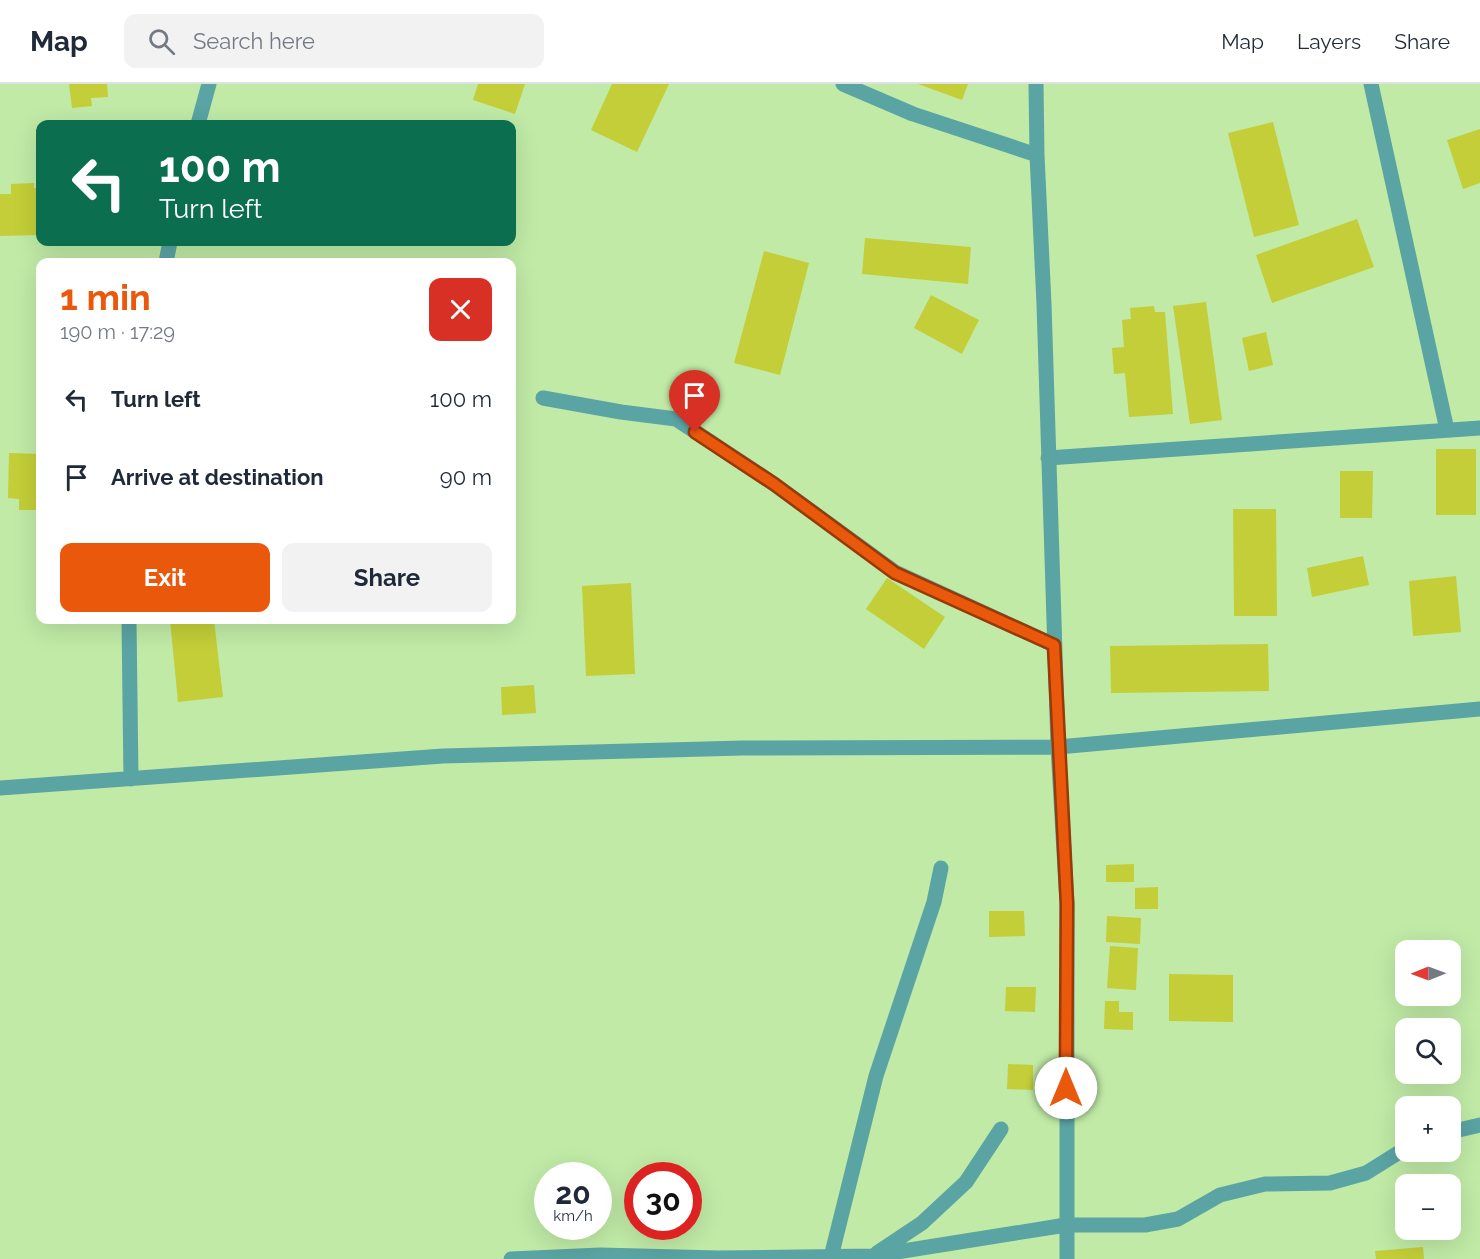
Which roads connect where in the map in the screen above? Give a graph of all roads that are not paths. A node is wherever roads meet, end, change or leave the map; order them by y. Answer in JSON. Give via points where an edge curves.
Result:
{"nodes":[{"id":1,"x":209,"y":84,"type":"edge"},
{"id":2,"x":843,"y":84,"type":"edge"},
{"id":3,"x":1036,"y":84,"type":"edge"},
{"id":4,"x":1371,"y":84,"type":"edge"},
{"id":5,"x":199,"y":120,"type":"edge"},
{"id":6,"x":1037,"y":155,"type":"junction"},
{"id":7,"x":543,"y":398,"type":"dead end"},
{"id":8,"x":1480,"y":428,"type":"edge"},
{"id":9,"x":1447,"y":430,"type":"junction"},
{"id":10,"x":1048,"y":458,"type":"junction"},
{"id":11,"x":129,"y":624,"type":"edge"},
{"id":12,"x":1054,"y":645,"type":"junction"},
{"id":13,"x":1480,"y":710,"type":"edge"},
{"id":14,"x":1058,"y":747,"type":"junction"},
{"id":15,"x":131,"y":779,"type":"junction"},
{"id":16,"x":0,"y":788,"type":"edge"},
{"id":17,"x":941,"y":868,"type":"dead end"},
{"id":18,"x":1480,"y":1125,"type":"edge"},
{"id":19,"x":1461,"y":1129,"type":"edge"},
{"id":20,"x":1001,"y":1130,"type":"dead end"},
{"id":21,"x":1395,"y":1155,"type":"edge"},
{"id":22,"x":1066,"y":1225,"type":"junction"},
{"id":23,"x":872,"y":1256,"type":"junction"},
{"id":24,"x":831,"y":1257,"type":"junction"},
{"id":25,"x":511,"y":1259,"type":"edge"},
{"id":26,"x":1067,"y":1259,"type":"edge"}],
"edges":[{"from":1,"to":5,"type":"street"},
{"from":2,"to":6,"type":"street","via":[[913,114]]},
{"from":3,"to":6,"type":"street"},
{"from":4,"to":9,"type":"street"},
{"from":6,"to":10,"type":"street"},
{"from":7,"to":12,"type":"street","via":[[676,419],[774,484],[895,573]]},
{"from":8,"to":9,"type":"street"},
{"from":9,"to":10,"type":"street"},
{"from":10,"to":12,"type":"street"},
{"from":11,"to":15,"type":"street"},
{"from":12,"to":14,"type":"street"},
{"from":13,"to":14,"type":"street"},
{"from":14,"to":15,"type":"street","via":[[743,748],[455,756]]},
{"from":14,"to":22,"type":"street","via":[[1067,904]]},
{"from":15,"to":16,"type":"street"},
{"from":17,"to":24,"type":"street","via":[[934,902],[876,1076]]},
{"from":18,"to":19,"type":"street"},
{"from":20,"to":23,"type":"street","via":[[966,1182],[922,1223]]},
{"from":21,"to":22,"type":"street","via":[[1366,1173],[1330,1183],[1265,1184],[1220,1195],[1178,1219],[1145,1225]]},
{"from":22,"to":23,"type":"street"},
{"from":22,"to":26,"type":"street"},
{"from":23,"to":24,"type":"street"},
{"from":24,"to":25,"type":"street","via":[[600,1255]]}]}
